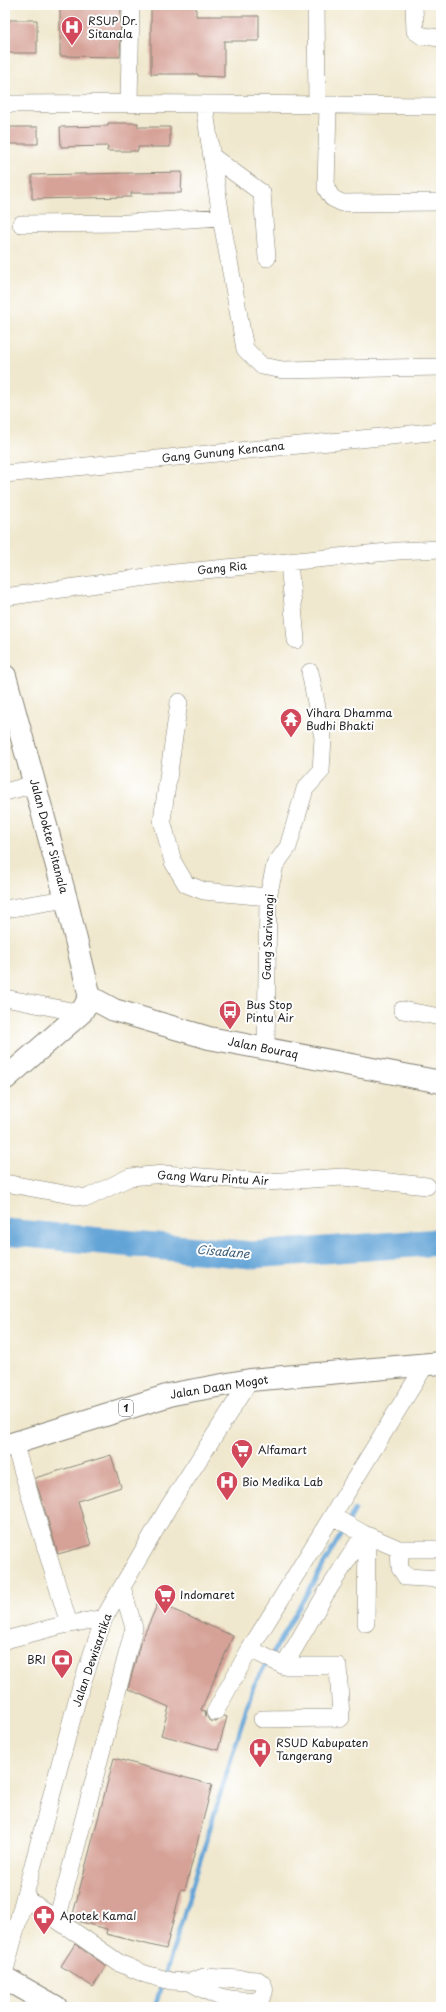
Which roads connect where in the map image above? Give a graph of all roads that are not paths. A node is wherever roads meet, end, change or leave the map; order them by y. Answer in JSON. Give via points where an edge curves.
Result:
{"nodes":[{"id":1,"x":131,"y":5,"type":"edge"},
{"id":2,"x":316,"y":5,"type":"edge"},
{"id":3,"x":414,"y":5,"type":"edge"},
{"id":4,"x":441,"y":38,"type":"edge"},
{"id":5,"x":129,"y":102,"type":"junction"},
{"id":6,"x":5,"y":104,"type":"edge"},
{"id":7,"x":204,"y":105,"type":"junction"},
{"id":8,"x":323,"y":105,"type":"junction"},
{"id":9,"x":441,"y":106,"type":"edge"},
{"id":10,"x":213,"y":157,"type":"junction"},
{"id":11,"x":441,"y":202,"type":"edge"},
{"id":12,"x":221,"y":217,"type":"junction"},
{"id":13,"x":21,"y":224,"type":"dead end"},
{"id":14,"x":267,"y":258,"type":"dead end"},
{"id":15,"x":441,"y":367,"type":"edge"},
{"id":16,"x":441,"y":431,"type":"edge"},
{"id":17,"x":5,"y":474,"type":"edge"},
{"id":18,"x":441,"y":549,"type":"edge"},
{"id":19,"x":289,"y":562,"type":"junction"},
{"id":20,"x":5,"y":597,"type":"edge"},
{"id":21,"x":296,"y":640,"type":"dead end"},
{"id":22,"x":310,"y":672,"type":"dead end"},
{"id":23,"x":5,"y":676,"type":"edge"},
{"id":24,"x":179,"y":702,"type":"dead end"},
{"id":25,"x":11,"y":721,"type":"edge"},
{"id":26,"x":35,"y":784,"type":"junction"},
{"id":27,"x":5,"y":792,"type":"edge"},
{"id":28,"x":268,"y":897,"type":"junction"},
{"id":29,"x":66,"y":899,"type":"junction"},
{"id":30,"x":5,"y":909,"type":"edge"},
{"id":31,"x":5,"y":998,"type":"edge"},
{"id":32,"x":85,"y":1005,"type":"junction"},
{"id":33,"x":402,"y":1010,"type":"dead end"},
{"id":34,"x":441,"y":1017,"type":"edge"},
{"id":35,"x":266,"y":1049,"type":"junction"},
{"id":36,"x":5,"y":1079,"type":"edge"},
{"id":37,"x":441,"y":1082,"type":"edge"},
{"id":38,"x":5,"y":1183,"type":"edge"},
{"id":39,"x":427,"y":1186,"type":"dead end"},
{"id":40,"x":434,"y":1364,"type":"edge"},
{"id":41,"x":250,"y":1380,"type":"junction"},
{"id":42,"x":10,"y":1444,"type":"edge"},
{"id":43,"x":334,"y":1517,"type":"junction"},
{"id":44,"x":363,"y":1534,"type":"junction"},
{"id":45,"x":399,"y":1549,"type":"junction"},
{"id":46,"x":441,"y":1549,"type":"edge"},
{"id":47,"x":441,"y":1579,"type":"edge"},
{"id":48,"x":122,"y":1587,"type":"junction"},
{"id":49,"x":104,"y":1618,"type":"junction"},
{"id":50,"x":366,"y":1623,"type":"dead end"},
{"id":51,"x":69,"y":1624,"type":"junction"},
{"id":52,"x":5,"y":1640,"type":"edge"},
{"id":53,"x":253,"y":1651,"type":"junction"},
{"id":54,"x":282,"y":1666,"type":"junction"},
{"id":55,"x":215,"y":1712,"type":"dead end"},
{"id":56,"x":262,"y":1720,"type":"dead end"},
{"id":57,"x":26,"y":1893,"type":"junction"},
{"id":58,"x":57,"y":1920,"type":"junction"},
{"id":59,"x":5,"y":1970,"type":"edge"},
{"id":60,"x":5,"y":1978,"type":"edge"},
{"id":61,"x":190,"y":1982,"type":"dead end"},
{"id":62,"x":56,"y":2007,"type":"edge"}],
"edges":[{"from":1,"to":5,"type":"street"},
{"from":2,"to":8,"type":"street"},
{"from":3,"to":4,"type":"street","via":[[415,31],[422,36]]},
{"from":5,"to":6,"type":"street"},
{"from":5,"to":7,"type":"street"},
{"from":7,"to":8,"type":"street"},
{"from":7,"to":10,"type":"street"},
{"from":8,"to":9,"type":"street"},
{"from":8,"to":11,"type":"street","via":[[326,188],[332,198],[342,203]]},
{"from":10,"to":12,"type":"street"},
{"from":10,"to":14,"type":"street","via":[[262,193]]},
{"from":12,"to":13,"type":"street","via":[[127,223]]},
{"from":12,"to":15,"type":"street","via":[[245,349],[262,366],[282,370]]},
{"from":16,"to":17,"type":"street","name":"Gang Gunung Kencana"},
{"from":18,"to":19,"type":"street","name":"Gang Ria"},
{"from":19,"to":20,"type":"street","name":"Gang Ria","via":[[175,573]]},
{"from":19,"to":21,"type":"street"},
{"from":22,"to":28,"type":"street","name":"Gang Sariwangi","via":[[323,738],[321,771],[305,789],[288,847],[274,865]]},
{"from":23,"to":25,"type":"main road","name":"Jalan Dokter Sitanala"},
{"from":24,"to":28,"type":"street","via":[[162,820],[174,862],[186,884],[204,891]]},
{"from":25,"to":26,"type":"main road","name":"Jalan Dokter Sitanala"},
{"from":26,"to":27,"type":"street"},
{"from":26,"to":29,"type":"main road","name":"Jalan Dokter Sitanala"},
{"from":28,"to":35,"type":"street","name":"Gang Sariwangi"},
{"from":29,"to":30,"type":"street"},
{"from":29,"to":32,"type":"main road","name":"Jalan Dokter Sitanala"},
{"from":31,"to":32,"type":"street"},
{"from":32,"to":35,"type":"main road","name":"Jalan Bouraq","via":[[97,1003],[209,1038]]},
{"from":32,"to":36,"type":"main road"},
{"from":33,"to":34,"type":"street"},
{"from":35,"to":37,"type":"main road","name":"Jalan Bouraq"},
{"from":38,"to":39,"type":"street","name":"Gang Waru Pintu Air","via":[[87,1198],[130,1177],[164,1174],[267,1182],[343,1177]]},
{"from":40,"to":41,"type":"main road","name":"Jalan Daan Mogot","number":"1"},
{"from":40,"to":43,"type":"street"},
{"from":41,"to":42,"type":"main road","name":"Jalan Daan Mogot","number":"1","via":[[173,1394]]},
{"from":41,"to":48,"type":"street","name":"Jalan Dewisartika","via":[[169,1506]]},
{"from":42,"to":51,"type":"street"},
{"from":43,"to":44,"type":"street"},
{"from":43,"to":53,"type":"street"},
{"from":44,"to":45,"type":"street"},
{"from":44,"to":50,"type":"street"},
{"from":44,"to":54,"type":"street"},
{"from":45,"to":46,"type":"street"},
{"from":45,"to":47,"type":"street","via":[[400,1568],[406,1577]]},
{"from":48,"to":49,"type":"street","name":"Jalan Dewisartika"},
{"from":48,"to":58,"type":"street","via":[[134,1628]]},
{"from":49,"to":51,"type":"street"},
{"from":49,"to":57,"type":"street","name":"Jalan Dewisartika","via":[[78,1696]]},
{"from":51,"to":52,"type":"street"},
{"from":53,"to":54,"type":"street"},
{"from":53,"to":55,"type":"street"},
{"from":54,"to":56,"type":"street","via":[[338,1666],[341,1718]]},
{"from":57,"to":58,"type":"street","via":[[30,1901]]},
{"from":57,"to":59,"type":"street","name":"Jalan Dewisartika"},
{"from":58,"to":61,"type":"street","via":[[119,1963],[171,1981]]},
{"from":60,"to":62,"type":"main road"}]}
